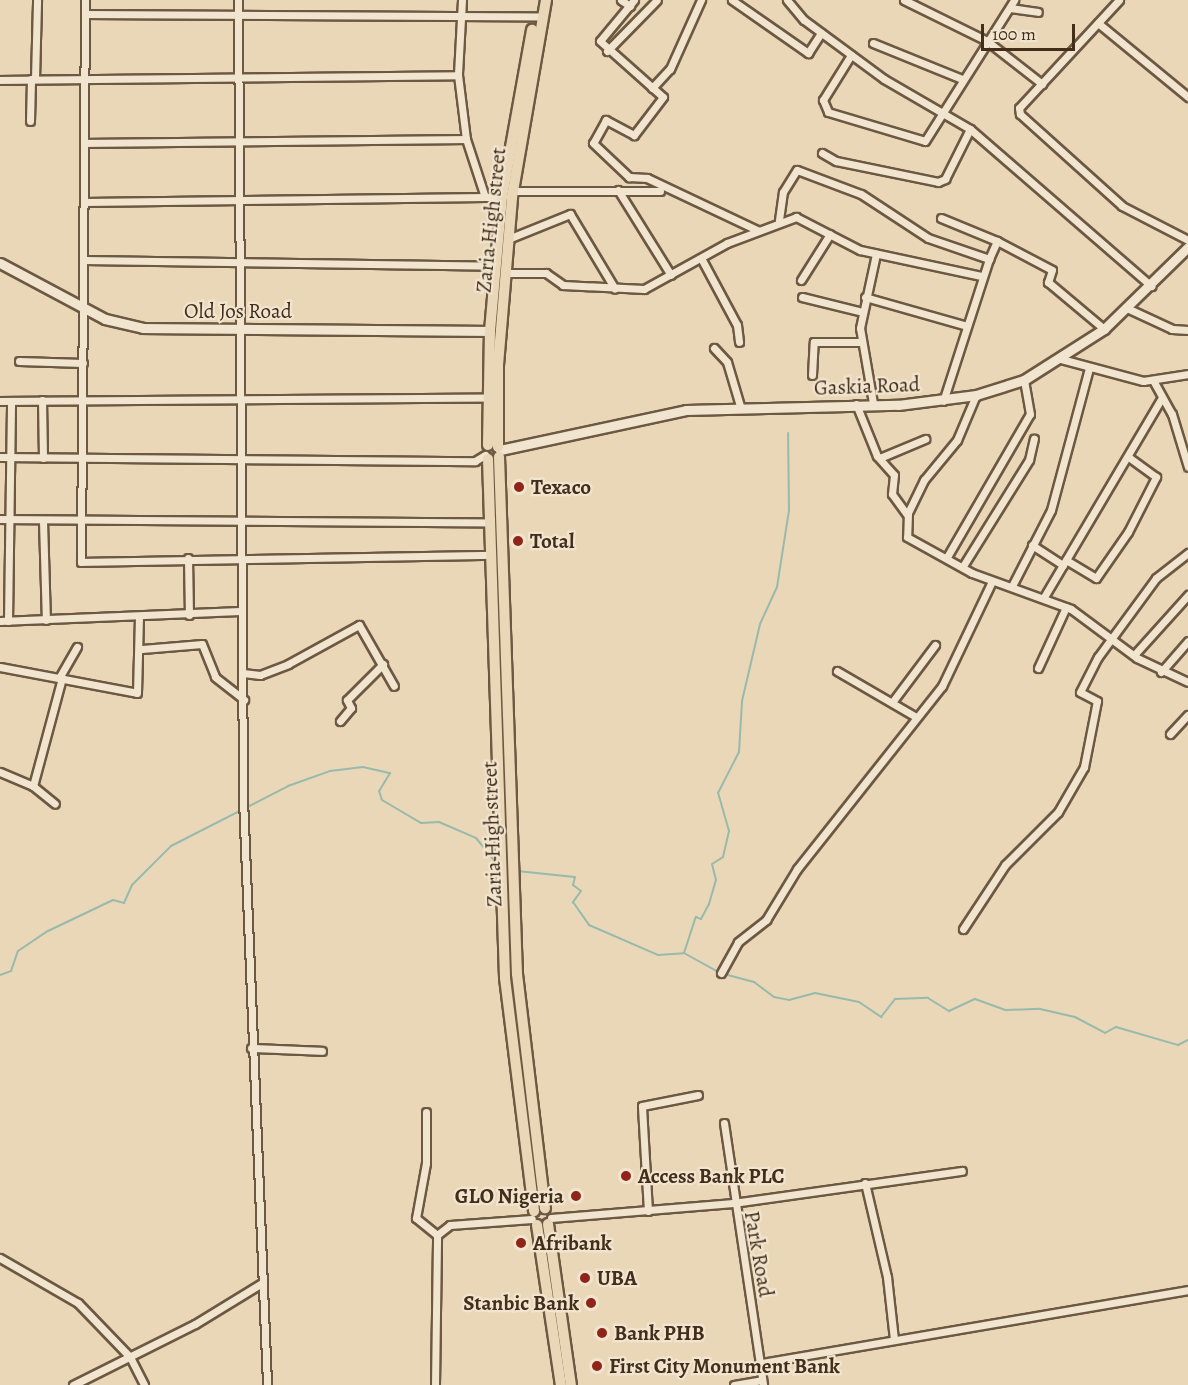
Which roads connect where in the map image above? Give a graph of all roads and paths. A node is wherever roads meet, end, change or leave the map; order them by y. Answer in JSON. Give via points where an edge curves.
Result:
{"nodes":[{"id":1,"x":37,"y":0,"type":"edge"},
{"id":2,"x":86,"y":0,"type":"edge"},
{"id":3,"x":238,"y":0,"type":"edge"},
{"id":4,"x":462,"y":0,"type":"edge"},
{"id":5,"x":539,"y":0,"type":"edge"},
{"id":6,"x":546,"y":0,"type":"edge"},
{"id":7,"x":621,"y":0,"type":"edge"},
{"id":8,"x":657,"y":0,"type":"edge"},
{"id":9,"x":701,"y":0,"type":"edge"},
{"id":10,"x":732,"y":0,"type":"edge"},
{"id":11,"x":787,"y":0,"type":"edge"},
{"id":12,"x":904,"y":0,"type":"edge"},
{"id":13,"x":1014,"y":0,"type":"edge"},
{"id":14,"x":1119,"y":0,"type":"edge"},
{"id":15,"x":632,"y":3,"type":"edge"},
{"id":16,"x":1010,"y":8,"type":"junction"},
{"id":17,"x":1038,"y":12,"type":"dead end"},
{"id":18,"x":86,"y":14,"type":"junction"},
{"id":19,"x":238,"y":15,"type":"junction"},
{"id":20,"x":462,"y":15,"type":"junction"},
{"id":21,"x":539,"y":16,"type":"junction"},
{"id":22,"x":1098,"y":23,"type":"junction"},
{"id":23,"x":821,"y":33,"type":"junction"},
{"id":24,"x":987,"y":41,"type":"junction"},
{"id":25,"x":873,"y":43,"type":"dead end"},
{"id":26,"x":607,"y":51,"type":"junction"},
{"id":27,"x":851,"y":55,"type":"junction"},
{"id":28,"x":458,"y":75,"type":"junction"},
{"id":29,"x":238,"y":76,"type":"junction"},
{"id":30,"x":84,"y":78,"type":"junction"},
{"id":31,"x":33,"y":79,"type":"junction"},
{"id":32,"x":962,"y":79,"type":"junction"},
{"id":33,"x":0,"y":80,"type":"edge"},
{"id":34,"x":1042,"y":84,"type":"junction"},
{"id":35,"x":652,"y":88,"type":"junction"},
{"id":36,"x":1188,"y":97,"type":"edge"},
{"id":37,"x":943,"y":111,"type":"junction"},
{"id":38,"x":30,"y":121,"type":"dead end"},
{"id":39,"x":970,"y":129,"type":"junction"},
{"id":40,"x":238,"y":138,"type":"junction"},
{"id":41,"x":466,"y":139,"type":"junction"},
{"id":42,"x":84,"y":143,"type":"junction"},
{"id":43,"x":822,"y":153,"type":"dead end"},
{"id":44,"x":618,"y":190,"type":"junction"},
{"id":45,"x":512,"y":191,"type":"junction"},
{"id":46,"x":676,"y":196,"type":"junction"},
{"id":47,"x":485,"y":197,"type":"junction"},
{"id":48,"x":502,"y":197,"type":"junction"},
{"id":49,"x":237,"y":200,"type":"junction"},
{"id":50,"x":84,"y":202,"type":"junction"},
{"id":51,"x":941,"y":218,"type":"dead end"},
{"id":52,"x":779,"y":220,"type":"junction"},
{"id":53,"x":757,"y":230,"type":"junction"},
{"id":54,"x":830,"y":234,"type":"junction"},
{"id":55,"x":508,"y":239,"type":"junction"},
{"id":56,"x":1188,"y":240,"type":"edge"},
{"id":57,"x":997,"y":241,"type":"junction"},
{"id":58,"x":1188,"y":247,"type":"edge"},
{"id":59,"x":876,"y":254,"type":"junction"},
{"id":60,"x":701,"y":258,"type":"junction"},
{"id":61,"x":989,"y":259,"type":"junction"},
{"id":62,"x":84,"y":260,"type":"junction"},
{"id":63,"x":238,"y":260,"type":"junction"},
{"id":64,"x":0,"y":263,"type":"edge"},
{"id":65,"x":500,"y":270,"type":"junction"},
{"id":66,"x":671,"y":275,"type":"junction"},
{"id":67,"x":981,"y":276,"type":"junction"},
{"id":68,"x":801,"y":280,"type":"dead end"},
{"id":69,"x":1151,"y":286,"type":"junction"},
{"id":70,"x":615,"y":289,"type":"junction"},
{"id":71,"x":802,"y":297,"type":"dead end"},
{"id":72,"x":865,"y":297,"type":"junction"},
{"id":73,"x":84,"y":309,"type":"junction"},
{"id":74,"x":1129,"y":309,"type":"junction"},
{"id":75,"x":863,"y":312,"type":"junction"},
{"id":76,"x":964,"y":325,"type":"junction"},
{"id":77,"x":238,"y":329,"type":"junction"},
{"id":78,"x":1104,"y":329,"type":"junction"},
{"id":79,"x":1188,"y":330,"type":"edge"},
{"id":80,"x":490,"y":331,"type":"junction"},
{"id":81,"x":739,"y":342,"type":"dead end"},
{"id":82,"x":862,"y":342,"type":"junction"},
{"id":83,"x":714,"y":348,"type":"dead end"},
{"id":84,"x":1061,"y":359,"type":"junction"},
{"id":85,"x":19,"y":360,"type":"dead end"},
{"id":86,"x":83,"y":363,"type":"junction"},
{"id":87,"x":1089,"y":369,"type":"junction"},
{"id":88,"x":1188,"y":374,"type":"edge"},
{"id":89,"x":812,"y":375,"type":"dead end"},
{"id":90,"x":1024,"y":380,"type":"junction"},
{"id":91,"x":1154,"y":382,"type":"junction"},
{"id":92,"x":976,"y":396,"type":"junction"},
{"id":93,"x":238,"y":398,"type":"junction"},
{"id":94,"x":488,"y":398,"type":"junction"},
{"id":95,"x":83,"y":399,"type":"junction"},
{"id":96,"x":1161,"y":399,"type":"junction"},
{"id":97,"x":42,"y":400,"type":"junction"},
{"id":98,"x":943,"y":400,"type":"junction"},
{"id":99,"x":0,"y":401,"type":"edge"},
{"id":100,"x":11,"y":401,"type":"junction"},
{"id":101,"x":856,"y":403,"type":"junction"},
{"id":102,"x":873,"y":403,"type":"junction"},
{"id":103,"x":740,"y":406,"type":"junction"},
{"id":104,"x":925,"y":439,"type":"dead end"},
{"id":105,"x":1034,"y":439,"type":"dead end"},
{"id":106,"x":493,"y":452,"type":"junction"},
{"id":107,"x":0,"y":457,"type":"edge"},
{"id":108,"x":9,"y":457,"type":"junction"},
{"id":109,"x":882,"y":457,"type":"junction"},
{"id":110,"x":43,"y":458,"type":"junction"},
{"id":111,"x":239,"y":458,"type":"junction"},
{"id":112,"x":1128,"y":458,"type":"junction"},
{"id":113,"x":82,"y":459,"type":"junction"},
{"id":114,"x":1188,"y":467,"type":"edge"},
{"id":115,"x":907,"y":515,"type":"junction"},
{"id":116,"x":0,"y":519,"type":"edge"},
{"id":117,"x":8,"y":520,"type":"junction"},
{"id":118,"x":239,"y":520,"type":"junction"},
{"id":119,"x":42,"y":521,"type":"junction"},
{"id":120,"x":82,"y":522,"type":"junction"},
{"id":121,"x":491,"y":522,"type":"junction"},
{"id":122,"x":1032,"y":545,"type":"junction"},
{"id":123,"x":1188,"y":553,"type":"edge"},
{"id":124,"x":492,"y":555,"type":"junction"},
{"id":125,"x":238,"y":557,"type":"junction"},
{"id":126,"x":948,"y":557,"type":"junction"},
{"id":127,"x":188,"y":558,"type":"junction"},
{"id":128,"x":1065,"y":562,"type":"junction"},
{"id":129,"x":963,"y":566,"type":"junction"},
{"id":130,"x":4,"y":577,"type":"edge"},
{"id":131,"x":992,"y":581,"type":"junction"},
{"id":132,"x":1012,"y":586,"type":"junction"},
{"id":133,"x":1188,"y":595,"type":"edge"},
{"id":134,"x":1044,"y":597,"type":"junction"},
{"id":135,"x":1066,"y":607,"type":"junction"},
{"id":136,"x":240,"y":611,"type":"junction"},
{"id":137,"x":189,"y":615,"type":"junction"},
{"id":138,"x":139,"y":617,"type":"junction"},
{"id":139,"x":46,"y":620,"type":"junction"},
{"id":140,"x":4,"y":621,"type":"edge"},
{"id":141,"x":1110,"y":637,"type":"junction"},
{"id":142,"x":1188,"y":641,"type":"edge"},
{"id":143,"x":935,"y":645,"type":"dead end"},
{"id":144,"x":77,"y":647,"type":"dead end"},
{"id":145,"x":142,"y":649,"type":"junction"},
{"id":146,"x":1134,"y":655,"type":"junction"},
{"id":147,"x":383,"y":664,"type":"junction"},
{"id":148,"x":0,"y":667,"type":"edge"},
{"id":149,"x":1038,"y":668,"type":"dead end"},
{"id":150,"x":837,"y":671,"type":"dead end"},
{"id":151,"x":1161,"y":672,"type":"junction"},
{"id":152,"x":243,"y":673,"type":"junction"},
{"id":153,"x":60,"y":678,"type":"junction"},
{"id":154,"x":1188,"y":682,"type":"edge"},
{"id":155,"x":394,"y":686,"type":"dead end"},
{"id":156,"x":244,"y":700,"type":"junction"},
{"id":157,"x":892,"y":701,"type":"junction"},
{"id":158,"x":1188,"y":715,"type":"edge"},
{"id":159,"x":916,"y":717,"type":"junction"},
{"id":160,"x":339,"y":721,"type":"dead end"},
{"id":161,"x":1170,"y":734,"type":"dead end"},
{"id":162,"x":0,"y":772,"type":"edge"},
{"id":163,"x":33,"y":786,"type":"junction"},
{"id":164,"x":55,"y":804,"type":"dead end"},
{"id":165,"x":963,"y":929,"type":"dead end"},
{"id":166,"x":721,"y":973,"type":"dead end"},
{"id":167,"x":252,"y":1048,"type":"junction"},
{"id":168,"x":322,"y":1051,"type":"dead end"},
{"id":169,"x":698,"y":1095,"type":"dead end"},
{"id":170,"x":426,"y":1112,"type":"dead end"},
{"id":171,"x":724,"y":1123,"type":"dead end"},
{"id":172,"x":962,"y":1171,"type":"dead end"},
{"id":173,"x":866,"y":1183,"type":"junction"},
{"id":174,"x":733,"y":1203,"type":"junction"},
{"id":175,"x":648,"y":1211,"type":"junction"},
{"id":176,"x":541,"y":1218,"type":"junction"},
{"id":177,"x":436,"y":1235,"type":"junction"},
{"id":178,"x":0,"y":1258,"type":"edge"},
{"id":179,"x":262,"y":1282,"type":"junction"},
{"id":180,"x":1188,"y":1290,"type":"edge"},
{"id":181,"x":894,"y":1339,"type":"junction"},
{"id":182,"x":130,"y":1357,"type":"junction"},
{"id":183,"x":761,"y":1363,"type":"junction"},
{"id":184,"x":762,"y":1383,"type":"edge"},
{"id":185,"x":73,"y":1385,"type":"edge"},
{"id":186,"x":144,"y":1385,"type":"edge"},
{"id":187,"x":267,"y":1385,"type":"edge"},
{"id":188,"x":435,"y":1385,"type":"edge"},
{"id":189,"x":561,"y":1385,"type":"edge"},
{"id":190,"x":571,"y":1385,"type":"edge"},
{"id":191,"x":734,"y":1385,"type":"edge"}],
"edges":[{"from":1,"to":31,"type":"street"},
{"from":2,"to":18,"type":"street"},
{"from":3,"to":19,"type":"street"},
{"from":4,"to":20,"type":"street"},
{"from":5,"to":21,"type":"main road","name":"Zaria High street"},
{"from":6,"to":21,"type":"main road","name":"Zaria High street"},
{"from":7,"to":15,"type":"street"},
{"from":8,"to":26,"type":"street"},
{"from":9,"to":35,"type":"street","via":[[670,69]]},
{"from":10,"to":23,"type":"street","via":[[808,53]]},
{"from":11,"to":23,"type":"street"},
{"from":12,"to":24,"type":"street"},
{"from":13,"to":16,"type":"street"},
{"from":14,"to":22,"type":"street"},
{"from":15,"to":26,"type":"street","via":[[600,35]]},
{"from":16,"to":17,"type":"street"},
{"from":16,"to":24,"type":"street"},
{"from":18,"to":19,"type":"street"},
{"from":18,"to":30,"type":"street"},
{"from":19,"to":20,"type":"street"},
{"from":19,"to":29,"type":"street"},
{"from":20,"to":21,"type":"street"},
{"from":20,"to":28,"type":"street"},
{"from":21,"to":45,"type":"main road","name":"Zaria High street"},
{"from":21,"to":48,"type":"main road","name":"Zaria High street"},
{"from":22,"to":34,"type":"street"},
{"from":22,"to":36,"type":"street"},
{"from":23,"to":27,"type":"street"},
{"from":24,"to":32,"type":"street"},
{"from":24,"to":34,"type":"street"},
{"from":25,"to":32,"type":"street"},
{"from":26,"to":35,"type":"street"},
{"from":27,"to":37,"type":"street"},
{"from":27,"to":37,"type":"street","via":[[823,100],[832,116],[921,141]]},
{"from":28,"to":29,"type":"street"},
{"from":28,"to":41,"type":"street"},
{"from":29,"to":30,"type":"street"},
{"from":29,"to":40,"type":"street"},
{"from":30,"to":31,"type":"street"},
{"from":30,"to":42,"type":"street"},
{"from":31,"to":33,"type":"street"},
{"from":31,"to":38,"type":"street"},
{"from":32,"to":37,"type":"street"},
{"from":34,"to":56,"type":"street","via":[[1019,108],[1021,117],[1122,206]]},
{"from":35,"to":46,"type":"street","via":[[663,97],[634,135],[606,120],[592,142],[629,177],[647,178]]},
{"from":37,"to":39,"type":"street"},
{"from":39,"to":43,"type":"street","via":[[945,178],[938,182],[836,161]]},
{"from":39,"to":69,"type":"street"},
{"from":40,"to":41,"type":"street"},
{"from":40,"to":42,"type":"street"},
{"from":40,"to":49,"type":"street"},
{"from":41,"to":47,"type":"street"},
{"from":42,"to":50,"type":"street"},
{"from":44,"to":45,"type":"street"},
{"from":44,"to":46,"type":"street","via":[[652,189]]},
{"from":44,"to":66,"type":"street"},
{"from":45,"to":55,"type":"main road","name":"Zaria High street"},
{"from":46,"to":53,"type":"street"},
{"from":47,"to":48,"type":"street"},
{"from":47,"to":49,"type":"street"},
{"from":48,"to":65,"type":"main road","name":"Zaria High street"},
{"from":49,"to":50,"type":"street"},
{"from":49,"to":63,"type":"street"},
{"from":50,"to":62,"type":"street"},
{"from":51,"to":57,"type":"street"},
{"from":52,"to":53,"type":"street"},
{"from":52,"to":54,"type":"street","via":[[796,217]]},
{"from":52,"to":61,"type":"street","via":[[783,192],[797,170],[861,194],[928,238]]},
{"from":53,"to":60,"type":"street"},
{"from":54,"to":59,"type":"street"},
{"from":54,"to":68,"type":"street"},
{"from":55,"to":65,"type":"main road","name":"Zaria High street"},
{"from":55,"to":70,"type":"street","via":[[570,214]]},
{"from":57,"to":61,"type":"street"},
{"from":57,"to":78,"type":"street","via":[[1052,270],[1048,282]]},
{"from":58,"to":69,"type":"main road","name":"Gaskia Road"},
{"from":59,"to":67,"type":"street","via":[[942,264]]},
{"from":59,"to":72,"type":"street"},
{"from":60,"to":66,"type":"street"},
{"from":60,"to":81,"type":"street","via":[[737,325]]},
{"from":61,"to":67,"type":"street"},
{"from":62,"to":63,"type":"street"},
{"from":62,"to":73,"type":"street"},
{"from":63,"to":65,"type":"street"},
{"from":63,"to":77,"type":"street"},
{"from":64,"to":73,"type":"main road","name":"Old Jos Road"},
{"from":65,"to":70,"type":"street","via":[[546,273],[560,285]]},
{"from":65,"to":80,"type":"main road","name":"Zaria High street"},
{"from":65,"to":106,"type":"main road","name":"Zaria High street"},
{"from":66,"to":70,"type":"street","via":[[644,289]]},
{"from":67,"to":76,"type":"street"},
{"from":69,"to":74,"type":"main road","name":"Gaskia Road"},
{"from":71,"to":75,"type":"street"},
{"from":72,"to":75,"type":"street"},
{"from":72,"to":76,"type":"street"},
{"from":73,"to":77,"type":"main road","name":"Old Jos Road","via":[[143,328]]},
{"from":73,"to":86,"type":"street"},
{"from":74,"to":78,"type":"main road","name":"Gaskia Road"},
{"from":74,"to":79,"type":"street","via":[[1172,329]]},
{"from":75,"to":82,"type":"street"},
{"from":76,"to":98,"type":"street"},
{"from":77,"to":80,"type":"main road","name":"Old Jos Road"},
{"from":77,"to":93,"type":"street"},
{"from":78,"to":84,"type":"main road","name":"Gaskia Road"},
{"from":80,"to":94,"type":"main road","name":"Zaria High street"},
{"from":82,"to":89,"type":"street","via":[[813,342]]},
{"from":82,"to":102,"type":"street"},
{"from":83,"to":103,"type":"street","via":[[727,362]]},
{"from":84,"to":87,"type":"street"},
{"from":84,"to":90,"type":"main road","name":"Gaskia Road"},
{"from":85,"to":86,"type":"street"},
{"from":86,"to":95,"type":"street"},
{"from":87,"to":91,"type":"street"},
{"from":87,"to":122,"type":"street","via":[[1051,510]]},
{"from":88,"to":91,"type":"street"},
{"from":90,"to":92,"type":"main road","name":"Gaskia Road"},
{"from":90,"to":126,"type":"street","via":[[1029,414]]},
{"from":91,"to":96,"type":"street"},
{"from":92,"to":98,"type":"main road","name":"Gaskia Road"},
{"from":92,"to":115,"type":"street","via":[[957,440],[924,480]]},
{"from":93,"to":94,"type":"street"},
{"from":93,"to":95,"type":"street"},
{"from":93,"to":111,"type":"street"},
{"from":94,"to":106,"type":"main road","name":"Zaria High street"},
{"from":95,"to":97,"type":"street"},
{"from":95,"to":113,"type":"street"},
{"from":96,"to":112,"type":"street"},
{"from":96,"to":114,"type":"street","via":[[1172,414]]},
{"from":97,"to":100,"type":"street"},
{"from":97,"to":110,"type":"street"},
{"from":98,"to":102,"type":"main road","name":"Gaskia Road"},
{"from":99,"to":100,"type":"street"},
{"from":100,"to":108,"type":"street"},
{"from":101,"to":102,"type":"main road","name":"Gaskia Road"},
{"from":101,"to":103,"type":"main road","name":"Gaskia Road"},
{"from":101,"to":109,"type":"street"},
{"from":103,"to":106,"type":"main road","name":"Gaskia Road","via":[[661,414]]},
{"from":104,"to":109,"type":"street"},
{"from":105,"to":129,"type":"street","via":[[1029,460]]},
{"from":106,"to":111,"type":"street","via":[[475,461]]},
{"from":106,"to":121,"type":"main road","name":"Zaria High street"},
{"from":106,"to":176,"type":"main road","name":"Zaria High street","via":[[522,1047]]},
{"from":107,"to":108,"type":"street"},
{"from":108,"to":110,"type":"street"},
{"from":108,"to":117,"type":"street"},
{"from":109,"to":115,"type":"street","via":[[894,475],[892,494]]},
{"from":110,"to":113,"type":"street"},
{"from":111,"to":113,"type":"street"},
{"from":111,"to":118,"type":"street"},
{"from":112,"to":128,"type":"street"},
{"from":112,"to":128,"type":"street","via":[[1156,477],[1128,532],[1096,578]]},
{"from":113,"to":120,"type":"street"},
{"from":115,"to":126,"type":"street","via":[[907,537]]},
{"from":116,"to":117,"type":"street"},
{"from":117,"to":119,"type":"street"},
{"from":117,"to":130,"type":"street"},
{"from":118,"to":120,"type":"street"},
{"from":118,"to":121,"type":"street"},
{"from":118,"to":125,"type":"street"},
{"from":119,"to":120,"type":"street"},
{"from":119,"to":139,"type":"street"},
{"from":120,"to":127,"type":"street","via":[[82,564]]},
{"from":121,"to":124,"type":"main road","name":"Zaria High street"},
{"from":122,"to":128,"type":"street"},
{"from":122,"to":132,"type":"street"},
{"from":123,"to":141,"type":"street","via":[[1156,578]]},
{"from":124,"to":125,"type":"street"},
{"from":124,"to":176,"type":"main road","name":"Zaria High street","via":[[500,899],[514,1069]]},
{"from":125,"to":127,"type":"street"},
{"from":125,"to":136,"type":"street"},
{"from":126,"to":129,"type":"street"},
{"from":127,"to":137,"type":"street"},
{"from":128,"to":134,"type":"street"},
{"from":129,"to":131,"type":"street"},
{"from":130,"to":140,"type":"street"},
{"from":131,"to":132,"type":"street"},
{"from":131,"to":159,"type":"street","via":[[954,667]]},
{"from":132,"to":134,"type":"street"},
{"from":133,"to":146,"type":"street"},
{"from":134,"to":135,"type":"street"},
{"from":135,"to":141,"type":"street"},
{"from":135,"to":149,"type":"street"},
{"from":136,"to":137,"type":"street"},
{"from":136,"to":152,"type":"street"},
{"from":137,"to":138,"type":"street"},
{"from":138,"to":139,"type":"street"},
{"from":138,"to":145,"type":"street"},
{"from":139,"to":140,"type":"street"},
{"from":141,"to":146,"type":"street"},
{"from":141,"to":165,"type":"street","via":[[1080,692],[1096,701],[1083,767],[1058,812],[1005,865]]},
{"from":142,"to":151,"type":"street"},
{"from":143,"to":157,"type":"street"},
{"from":144,"to":153,"type":"street"},
{"from":145,"to":153,"type":"street","via":[[137,693]]},
{"from":145,"to":156,"type":"street","via":[[202,645],[215,677]]},
{"from":146,"to":151,"type":"street"},
{"from":147,"to":152,"type":"street","via":[[358,625],[288,664],[260,675]]},
{"from":147,"to":155,"type":"street"},
{"from":147,"to":160,"type":"street","via":[[347,700],[351,708]]},
{"from":148,"to":153,"type":"street"},
{"from":150,"to":157,"type":"street"},
{"from":151,"to":154,"type":"street"},
{"from":152,"to":156,"type":"street"},
{"from":153,"to":163,"type":"street"},
{"from":156,"to":167,"type":"street","via":[[243,799]]},
{"from":157,"to":159,"type":"street"},
{"from":158,"to":161,"type":"street"},
{"from":159,"to":166,"type":"street","via":[[868,785],[797,869],[766,920],[738,942]]},
{"from":162,"to":163,"type":"street"},
{"from":163,"to":164,"type":"street"},
{"from":167,"to":168,"type":"street"},
{"from":167,"to":179,"type":"street"},
{"from":169,"to":175,"type":"street","via":[[642,1106]]},
{"from":170,"to":177,"type":"street","via":[[426,1163],[416,1218]]},
{"from":171,"to":174,"type":"street"},
{"from":172,"to":173,"type":"street"},
{"from":173,"to":174,"type":"street"},
{"from":173,"to":181,"type":"street","via":[[887,1277]]},
{"from":174,"to":175,"type":"street","name":"Park Road"},
{"from":174,"to":183,"type":"street","name":"Park Road"},
{"from":175,"to":176,"type":"street","name":"Park Road"},
{"from":176,"to":177,"type":"street","name":"Park Road","via":[[450,1226]]},
{"from":176,"to":189,"type":"main road"},
{"from":176,"to":190,"type":"main road"},
{"from":177,"to":188,"type":"street"},
{"from":178,"to":182,"type":"street","via":[[78,1303]]},
{"from":179,"to":182,"type":"street"},
{"from":179,"to":187,"type":"street"},
{"from":180,"to":181,"type":"street","via":[[1062,1316]]},
{"from":181,"to":183,"type":"street"},
{"from":182,"to":185,"type":"street"},
{"from":182,"to":186,"type":"street"},
{"from":183,"to":184,"type":"street","name":"Park Road"},
{"from":184,"to":191,"type":"street"}]}
